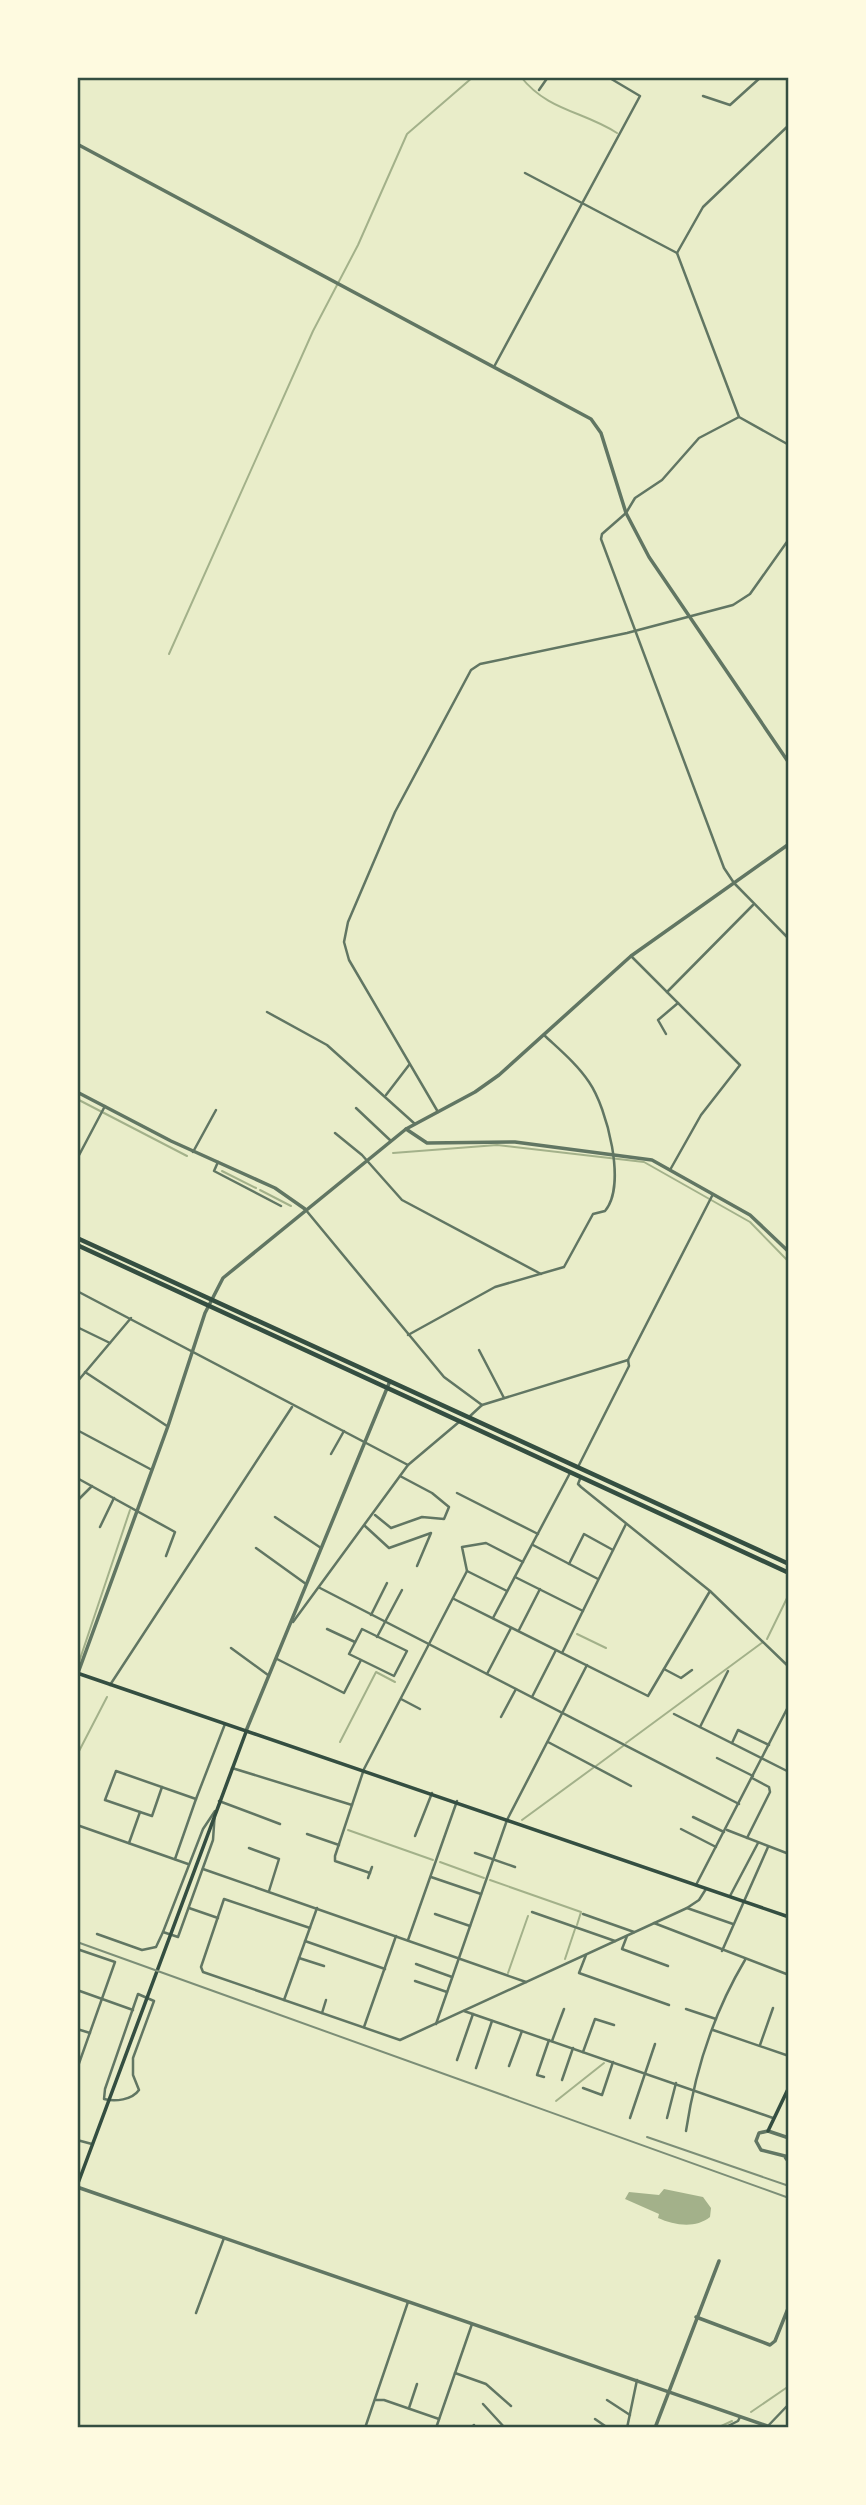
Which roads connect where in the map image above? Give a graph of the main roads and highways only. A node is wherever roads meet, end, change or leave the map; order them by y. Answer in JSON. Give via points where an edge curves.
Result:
{"nodes":[{"id":1,"x":77,"y":1238,"type":"edge"},
{"id":2,"x":77,"y":1245,"type":"edge"},
{"id":3,"x":789,"y":1564,"type":"edge"},
{"id":4,"x":789,"y":1573,"type":"edge"},
{"id":5,"x":77,"y":1674,"type":"edge"},
{"id":6,"x":246,"y":1731,"type":"junction"},
{"id":7,"x":789,"y":1917,"type":"edge"},
{"id":8,"x":789,"y":2087,"type":"edge"},
{"id":9,"x":768,"y":2130,"type":"road end"},
{"id":10,"x":77,"y":2187,"type":"edge"}],
"edges":[{"from":1,"to":3,"type":"highway"},
{"from":2,"to":4,"type":"highway"},
{"from":5,"to":6,"type":"main road"},
{"from":6,"to":7,"type":"main road"},
{"from":6,"to":10,"type":"main road"},
{"from":8,"to":9,"type":"main road"}]}
